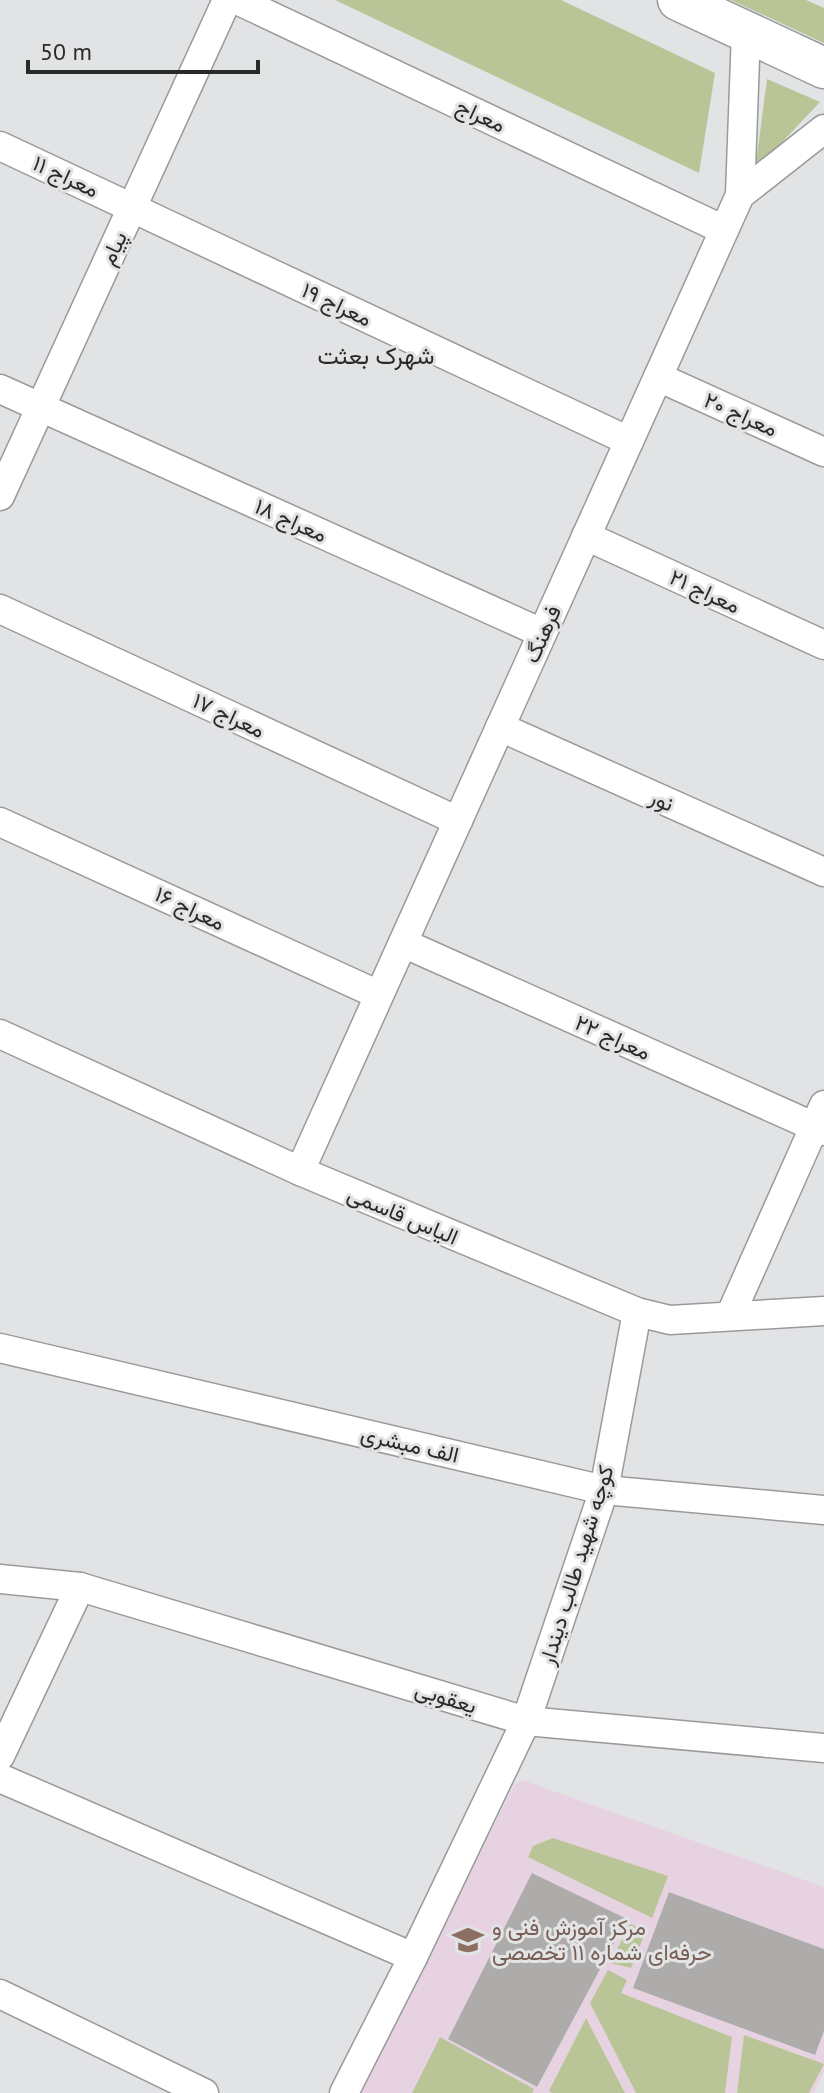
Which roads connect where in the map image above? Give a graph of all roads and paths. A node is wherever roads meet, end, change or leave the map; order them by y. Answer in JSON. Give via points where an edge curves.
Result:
{"nodes":[{"id":1,"x":227,"y":0,"type":"edge"},
{"id":2,"x":237,"y":0,"type":"edge"},
{"id":3,"x":678,"y":0,"type":"edge"},
{"id":4,"x":746,"y":32,"type":"junction"},
{"id":5,"x":824,"y":68,"type":"edge"},
{"id":6,"x":824,"y":129,"type":"edge"},
{"id":7,"x":0,"y":146,"type":"edge"},
{"id":8,"x":740,"y":195,"type":"junction"},
{"id":9,"x":132,"y":207,"type":"junction"},
{"id":10,"x":724,"y":230,"type":"junction"},
{"id":11,"x":658,"y":377,"type":"junction"},
{"id":12,"x":0,"y":389,"type":"edge"},
{"id":13,"x":39,"y":408,"type":"junction"},
{"id":14,"x":629,"y":441,"type":"junction"},
{"id":15,"x":824,"y":452,"type":"edge"},
{"id":16,"x":0,"y":496,"type":"edge"},
{"id":17,"x":586,"y":536,"type":"junction"},
{"id":18,"x":0,"y":609,"type":"edge"},
{"id":19,"x":542,"y":633,"type":"junction"},
{"id":20,"x":824,"y":645,"type":"edge"},
{"id":21,"x":500,"y":727,"type":"junction"},
{"id":22,"x":458,"y":821,"type":"junction"},
{"id":23,"x":0,"y":822,"type":"edge"},
{"id":24,"x":824,"y":872,"type":"edge"},
{"id":25,"x":403,"y":943,"type":"junction"},
{"id":26,"x":379,"y":995,"type":"junction"},
{"id":27,"x":0,"y":1034,"type":"edge"},
{"id":28,"x":821,"y":1121,"type":"edge"},
{"id":29,"x":300,"y":1171,"type":"junction"},
{"id":30,"x":824,"y":1311,"type":"edge"},
{"id":31,"x":637,"y":1312,"type":"junction"},
{"id":32,"x":730,"y":1316,"type":"junction"},
{"id":33,"x":0,"y":1348,"type":"edge"},
{"id":34,"x":604,"y":1490,"type":"junction"},
{"id":35,"x":824,"y":1510,"type":"edge"},
{"id":36,"x":0,"y":1579,"type":"edge"},
{"id":37,"x":80,"y":1587,"type":"junction"},
{"id":38,"x":526,"y":1721,"type":"junction"},
{"id":39,"x":824,"y":1748,"type":"edge"},
{"id":40,"x":0,"y":1756,"type":"edge"},
{"id":41,"x":0,"y":1778,"type":"edge"},
{"id":42,"x":413,"y":1957,"type":"junction"},
{"id":43,"x":0,"y":1994,"type":"edge"},
{"id":44,"x":204,"y":2093,"type":"edge"},
{"id":45,"x":344,"y":2093,"type":"edge"}],
"edges":[{"from":1,"to":9,"type":"street","name":"پیام"},
{"from":2,"to":10,"type":"street","name":"معراج"},
{"from":3,"to":4,"type":"main road"},
{"from":4,"to":5,"type":"main road"},
{"from":4,"to":8,"type":"street"},
{"from":6,"to":8,"type":"street","name":"فرهنگ"},
{"from":7,"to":9,"type":"street","name":"معراج ۱۱"},
{"from":8,"to":10,"type":"street","name":"فرهنگ"},
{"from":9,"to":13,"type":"street","name":"پیام"},
{"from":9,"to":14,"type":"street","name":"معراج ۱۹"},
{"from":10,"to":11,"type":"street","name":"فرهنگ"},
{"from":11,"to":14,"type":"street","name":"فرهنگ"},
{"from":11,"to":15,"type":"street","name":"معراج ۲۰"},
{"from":12,"to":13,"type":"street","name":"معراج ۱۸"},
{"from":13,"to":16,"type":"street","name":"پیام"},
{"from":13,"to":19,"type":"street","name":"معراج ۱۸"},
{"from":14,"to":17,"type":"street","name":"فرهنگ"},
{"from":17,"to":19,"type":"street","name":"فرهنگ"},
{"from":17,"to":20,"type":"street","name":"معراج ۲۱"},
{"from":18,"to":22,"type":"street","name":"معراج ۱۷"},
{"from":19,"to":21,"type":"street","name":"فرهنگ"},
{"from":21,"to":22,"type":"street","name":"فرهنگ"},
{"from":21,"to":24,"type":"street","name":"نور"},
{"from":22,"to":25,"type":"street","name":"فرهنگ"},
{"from":23,"to":26,"type":"street","name":"معراج ۱۶"},
{"from":25,"to":26,"type":"street","name":"فرهنگ"},
{"from":25,"to":28,"type":"street","name":"معراج ۲۲"},
{"from":26,"to":29,"type":"street","name":"فرهنگ"},
{"from":27,"to":29,"type":"street","name":"الیاس قاسمی"},
{"from":28,"to":32,"type":"street"},
{"from":29,"to":31,"type":"street","name":"الیاس قاسمی"},
{"from":30,"to":32,"type":"street","name":"الیاس قاسمی"},
{"from":31,"to":32,"type":"street","name":"الیاس قاسمی","via":[[670,1320]]},
{"from":31,"to":34,"type":"street","name":"کوچه شهید طالب دیندار"},
{"from":33,"to":34,"type":"street","name":"الف مبشری"},
{"from":34,"to":35,"type":"street","name":"الف مبشری"},
{"from":34,"to":38,"type":"street","name":"کوچه شهید طالب دیندار"},
{"from":36,"to":37,"type":"street","name":"یعقوبی"},
{"from":37,"to":38,"type":"street","name":"یعقوبی"},
{"from":37,"to":40,"type":"street"},
{"from":38,"to":39,"type":"street","name":"یعقوبی"},
{"from":38,"to":42,"type":"street","name":"کوچه شهید طالب دیندار"},
{"from":41,"to":42,"type":"street"},
{"from":42,"to":45,"type":"street","name":"کوچه شهید طالب دیندار"},
{"from":43,"to":44,"type":"street"}]}
